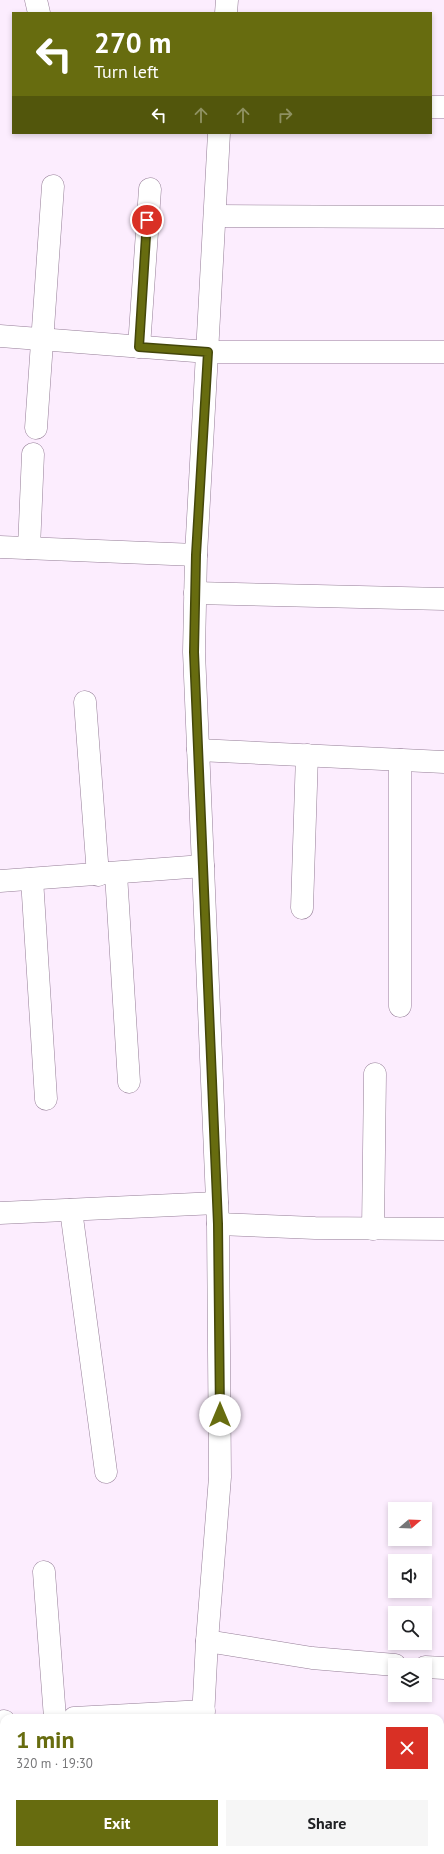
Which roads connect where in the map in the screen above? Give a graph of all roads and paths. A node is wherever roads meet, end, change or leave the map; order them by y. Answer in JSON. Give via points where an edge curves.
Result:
{"nodes":[{"id":1,"x":36,"y":0,"type":"edge"},
{"id":2,"x":227,"y":0,"type":"edge"},
{"id":3,"x":39,"y":12,"type":"edge"},
{"id":4,"x":226,"y":12,"type":"edge"},
{"id":5,"x":432,"y":107,"type":"edge"},
{"id":6,"x":444,"y":107,"type":"edge"},
{"id":7,"x":219,"y":134,"type":"edge"},
{"id":8,"x":53,"y":186,"type":"dead end"},
{"id":9,"x":150,"y":189,"type":"dead end"},
{"id":10,"x":215,"y":216,"type":"junction"},
{"id":11,"x":444,"y":217,"type":"edge"},
{"id":12,"x":0,"y":336,"type":"edge"},
{"id":13,"x":43,"y":340,"type":"junction"},
{"id":14,"x":139,"y":347,"type":"junction"},
{"id":15,"x":208,"y":352,"type":"junction"},
{"id":16,"x":444,"y":352,"type":"edge"},
{"id":17,"x":36,"y":428,"type":"dead end"},
{"id":18,"x":32,"y":454,"type":"dead end"},
{"id":19,"x":0,"y":547,"type":"edge"},
{"id":20,"x":29,"y":548,"type":"junction"},
{"id":21,"x":196,"y":555,"type":"junction"},
{"id":22,"x":195,"y":593,"type":"junction"},
{"id":23,"x":444,"y":599,"type":"edge"},
{"id":24,"x":85,"y":702,"type":"dead end"},
{"id":25,"x":198,"y":750,"type":"junction"},
{"id":26,"x":307,"y":755,"type":"junction"},
{"id":27,"x":400,"y":760,"type":"junction"},
{"id":28,"x":444,"y":762,"type":"edge"},
{"id":29,"x":203,"y":866,"type":"junction"},
{"id":30,"x":107,"y":874,"type":"junction"},
{"id":31,"x":32,"y":879,"type":"junction"},
{"id":32,"x":0,"y":881,"type":"edge"},
{"id":33,"x":302,"y":908,"type":"dead end"},
{"id":34,"x":400,"y":1006,"type":"dead end"},
{"id":35,"x":375,"y":1074,"type":"dead end"},
{"id":36,"x":129,"y":1082,"type":"dead end"},
{"id":37,"x":46,"y":1099,"type":"dead end"},
{"id":38,"x":217,"y":1203,"type":"junction"},
{"id":39,"x":72,"y":1210,"type":"junction"},
{"id":40,"x":0,"y":1213,"type":"edge"},
{"id":41,"x":218,"y":1224,"type":"junction"},
{"id":42,"x":373,"y":1229,"type":"junction"},
{"id":43,"x":444,"y":1229,"type":"edge"},
{"id":44,"x":106,"y":1472,"type":"dead end"},
{"id":45,"x":44,"y":1572,"type":"dead end"},
{"id":46,"x":207,"y":1641,"type":"junction"},
{"id":47,"x":388,"y":1664,"type":"edge"},
{"id":48,"x":432,"y":1667,"type":"edge"},
{"id":49,"x":444,"y":1668,"type":"edge"},
{"id":50,"x":55,"y":1714,"type":"edge"},
{"id":51,"x":204,"y":1714,"type":"edge"}],
"edges":[{"from":1,"to":3,"type":"street"},
{"from":2,"to":4,"type":"street"},
{"from":5,"to":6,"type":"street"},
{"from":7,"to":10,"type":"street"},
{"from":8,"to":13,"type":"street"},
{"from":9,"to":14,"type":"street"},
{"from":10,"to":11,"type":"street"},
{"from":10,"to":15,"type":"street"},
{"from":12,"to":13,"type":"street"},
{"from":13,"to":14,"type":"street"},
{"from":13,"to":17,"type":"street"},
{"from":14,"to":15,"type":"street"},
{"from":15,"to":16,"type":"street"},
{"from":15,"to":21,"type":"street"},
{"from":18,"to":20,"type":"street"},
{"from":19,"to":20,"type":"street"},
{"from":20,"to":21,"type":"street"},
{"from":21,"to":22,"type":"street"},
{"from":22,"to":23,"type":"street"},
{"from":22,"to":25,"type":"street","via":[[194,652]]},
{"from":24,"to":30,"type":"street"},
{"from":25,"to":26,"type":"street"},
{"from":25,"to":29,"type":"street"},
{"from":26,"to":27,"type":"street"},
{"from":26,"to":33,"type":"street"},
{"from":27,"to":28,"type":"street"},
{"from":27,"to":34,"type":"street"},
{"from":29,"to":30,"type":"street"},
{"from":29,"to":38,"type":"street"},
{"from":30,"to":31,"type":"street"},
{"from":30,"to":36,"type":"street"},
{"from":31,"to":32,"type":"street"},
{"from":31,"to":37,"type":"street"},
{"from":35,"to":42,"type":"street"},
{"from":38,"to":39,"type":"street"},
{"from":38,"to":41,"type":"street"},
{"from":39,"to":40,"type":"street"},
{"from":39,"to":44,"type":"street"},
{"from":41,"to":42,"type":"street"},
{"from":41,"to":46,"type":"street","via":[[220,1477]]},
{"from":42,"to":43,"type":"street"},
{"from":45,"to":50,"type":"street"},
{"from":46,"to":47,"type":"street","via":[[312,1658]]},
{"from":46,"to":51,"type":"street"},
{"from":48,"to":49,"type":"street"}]}
